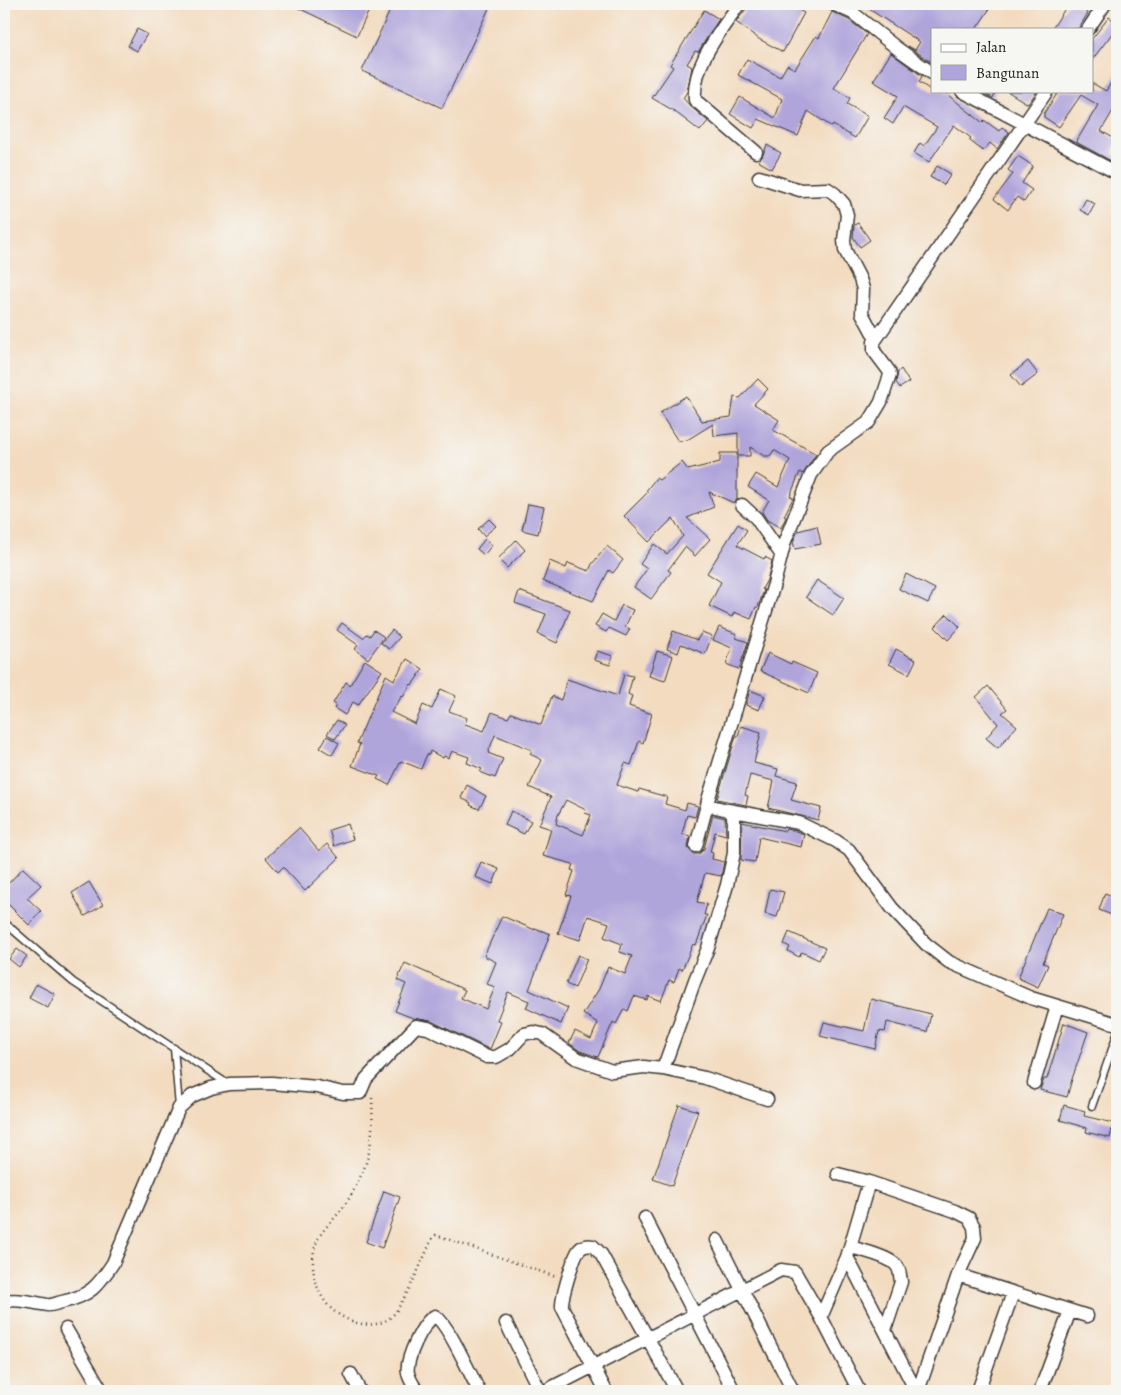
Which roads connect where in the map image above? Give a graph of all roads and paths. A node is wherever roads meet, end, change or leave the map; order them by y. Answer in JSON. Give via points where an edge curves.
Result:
{"nodes":[{"id":1,"x":739,"y":4,"type":"edge"},
{"id":2,"x":1105,"y":4,"type":"edge"},
{"id":3,"x":839,"y":5,"type":"edge"},
{"id":4,"x":1089,"y":28,"type":"edge"},
{"id":5,"x":931,"y":71,"type":"edge"},
{"id":6,"x":964,"y":92,"type":"edge"},
{"id":7,"x":1046,"y":92,"type":"edge"},
{"id":8,"x":1024,"y":125,"type":"junction"},
{"id":9,"x":756,"y":152,"type":"dead end"},
{"id":10,"x":1117,"y":173,"type":"edge"},
{"id":11,"x":759,"y":177,"type":"dead end"},
{"id":12,"x":876,"y":338,"type":"junction"},
{"id":13,"x":742,"y":506,"type":"dead end"},
{"id":14,"x":781,"y":554,"type":"junction"},
{"id":15,"x":707,"y":805,"type":"junction"},
{"id":16,"x":728,"y":810,"type":"junction"},
{"id":17,"x":696,"y":846,"type":"dead end"},
{"id":18,"x":5,"y":922,"type":"edge"},
{"id":19,"x":1057,"y":1006,"type":"junction"},
{"id":20,"x":1117,"y":1024,"type":"edge"},
{"id":21,"x":1117,"y":1035,"type":"edge"},
{"id":22,"x":174,"y":1048,"type":"junction"},
{"id":23,"x":663,"y":1069,"type":"junction"},
{"id":24,"x":366,"y":1079,"type":"junction"},
{"id":25,"x":1034,"y":1083,"type":"dead end"},
{"id":26,"x":229,"y":1084,"type":"junction"},
{"id":27,"x":767,"y":1099,"type":"dead end"},
{"id":28,"x":1092,"y":1106,"type":"dead end"},
{"id":29,"x":179,"y":1108,"type":"junction"},
{"id":30,"x":838,"y":1174,"type":"dead end"},
{"id":31,"x":869,"y":1182,"type":"junction"},
{"id":32,"x":645,"y":1218,"type":"dead end"},
{"id":33,"x":717,"y":1240,"type":"dead end"},
{"id":34,"x":849,"y":1252,"type":"junction"},
{"id":35,"x":958,"y":1275,"type":"junction"},
{"id":36,"x":560,"y":1278,"type":"dead end"},
{"id":37,"x":742,"y":1289,"type":"junction"},
{"id":38,"x":1013,"y":1293,"type":"junction"},
{"id":39,"x":4,"y":1301,"type":"edge"},
{"id":40,"x":1070,"y":1311,"type":"junction"},
{"id":41,"x":696,"y":1315,"type":"junction"},
{"id":42,"x":1087,"y":1316,"type":"dead end"},
{"id":43,"x":821,"y":1317,"type":"junction"},
{"id":44,"x":506,"y":1323,"type":"dead end"},
{"id":45,"x":66,"y":1329,"type":"dead end"},
{"id":46,"x":885,"y":1330,"type":"junction"},
{"id":47,"x":648,"y":1338,"type":"junction"},
{"id":48,"x":593,"y":1367,"type":"junction"},
{"id":49,"x":351,"y":1374,"type":"dead end"},
{"id":50,"x":102,"y":1391,"type":"edge"},
{"id":51,"x":360,"y":1391,"type":"edge"},
{"id":52,"x":417,"y":1391,"type":"edge"},
{"id":53,"x":479,"y":1391,"type":"edge"},
{"id":54,"x":540,"y":1391,"type":"edge"},
{"id":55,"x":545,"y":1391,"type":"edge"},
{"id":56,"x":606,"y":1391,"type":"edge"},
{"id":57,"x":677,"y":1391,"type":"edge"},
{"id":58,"x":734,"y":1391,"type":"edge"},
{"id":59,"x":793,"y":1391,"type":"edge"},
{"id":60,"x":859,"y":1391,"type":"edge"},
{"id":61,"x":917,"y":1391,"type":"edge"},
{"id":62,"x":978,"y":1391,"type":"edge"},
{"id":63,"x":1040,"y":1391,"type":"edge"}],
"edges":[{"from":1,"to":9,"type":"street","via":[[710,46],[694,92],[695,100]]},
{"from":2,"to":4,"type":"street"},
{"from":3,"to":5,"type":"street"},
{"from":6,"to":8,"type":"street"},
{"from":7,"to":8,"type":"street"},
{"from":8,"to":10,"type":"street"},
{"from":8,"to":12,"type":"street"},
{"from":11,"to":12,"type":"street","via":[[800,190],[828,189],[844,204],[847,217],[845,250],[860,279],[862,312]]},
{"from":12,"to":14,"type":"street","via":[[874,351],[890,371],[881,402],[869,422],[828,451],[811,475]]},
{"from":13,"to":14,"type":"street","via":[[754,515]]},
{"from":14,"to":15,"type":"street"},
{"from":15,"to":16,"type":"street"},
{"from":15,"to":17,"type":"street"},
{"from":16,"to":19,"type":"street","via":[[798,823],[836,841],[849,850],[892,908],[937,954],[1031,998]]},
{"from":16,"to":23,"type":"street","via":[[734,820],[734,853],[728,885]]},
{"from":18,"to":22,"type":"lane","via":[[73,982]]},
{"from":19,"to":20,"type":"street"},
{"from":19,"to":25,"type":"street"},
{"from":21,"to":28,"type":"lane"},
{"from":22,"to":26,"type":"lane"},
{"from":22,"to":29,"type":"lane"},
{"from":23,"to":24,"type":"street","via":[[644,1067],[612,1071],[576,1058],[542,1034],[533,1032],[524,1034],[510,1049],[496,1057],[487,1056],[423,1026],[416,1026]]},
{"from":23,"to":27,"type":"street","via":[[705,1078]]},
{"from":24,"to":26,"type":"street","via":[[360,1093],[272,1083]]},
{"from":24,"to":36,"type":"path","via":[[372,1096],[373,1129],[366,1163],[347,1203],[318,1238],[314,1251],[314,1275],[322,1297],[332,1310],[357,1324],[370,1325],[394,1315],[436,1235]]},
{"from":26,"to":29,"type":"street","via":[[192,1096]]},
{"from":29,"to":39,"type":"street","via":[[113,1263],[99,1284],[74,1300],[49,1305],[14,1299]]},
{"from":30,"to":31,"type":"street"},
{"from":31,"to":34,"type":"street"},
{"from":31,"to":35,"type":"street","via":[[969,1218],[974,1227],[974,1238]]},
{"from":32,"to":41,"type":"street"},
{"from":33,"to":37,"type":"street"},
{"from":34,"to":43,"type":"street"},
{"from":34,"to":46,"type":"street"},
{"from":34,"to":46,"type":"street","via":[[890,1260],[897,1265],[901,1282]]},
{"from":35,"to":38,"type":"street"},
{"from":35,"to":61,"type":"street"},
{"from":37,"to":41,"type":"street"},
{"from":37,"to":43,"type":"street","via":[[781,1270],[795,1272]]},
{"from":37,"to":59,"type":"street"},
{"from":38,"to":40,"type":"street"},
{"from":38,"to":62,"type":"street"},
{"from":40,"to":42,"type":"street"},
{"from":40,"to":63,"type":"street"},
{"from":41,"to":47,"type":"street"},
{"from":41,"to":58,"type":"street"},
{"from":43,"to":60,"type":"street"},
{"from":44,"to":54,"type":"street"},
{"from":45,"to":50,"type":"street"},
{"from":46,"to":61,"type":"street"},
{"from":47,"to":48,"type":"street"},
{"from":47,"to":48,"type":"street","via":[[601,1254],[594,1246],[584,1245],[578,1251],[562,1307]]},
{"from":47,"to":57,"type":"street"},
{"from":48,"to":55,"type":"street"},
{"from":48,"to":56,"type":"street"},
{"from":49,"to":51,"type":"street"},
{"from":52,"to":53,"type":"street","via":[[408,1374],[408,1364],[418,1337],[430,1318],[435,1316],[450,1335]]}]}
